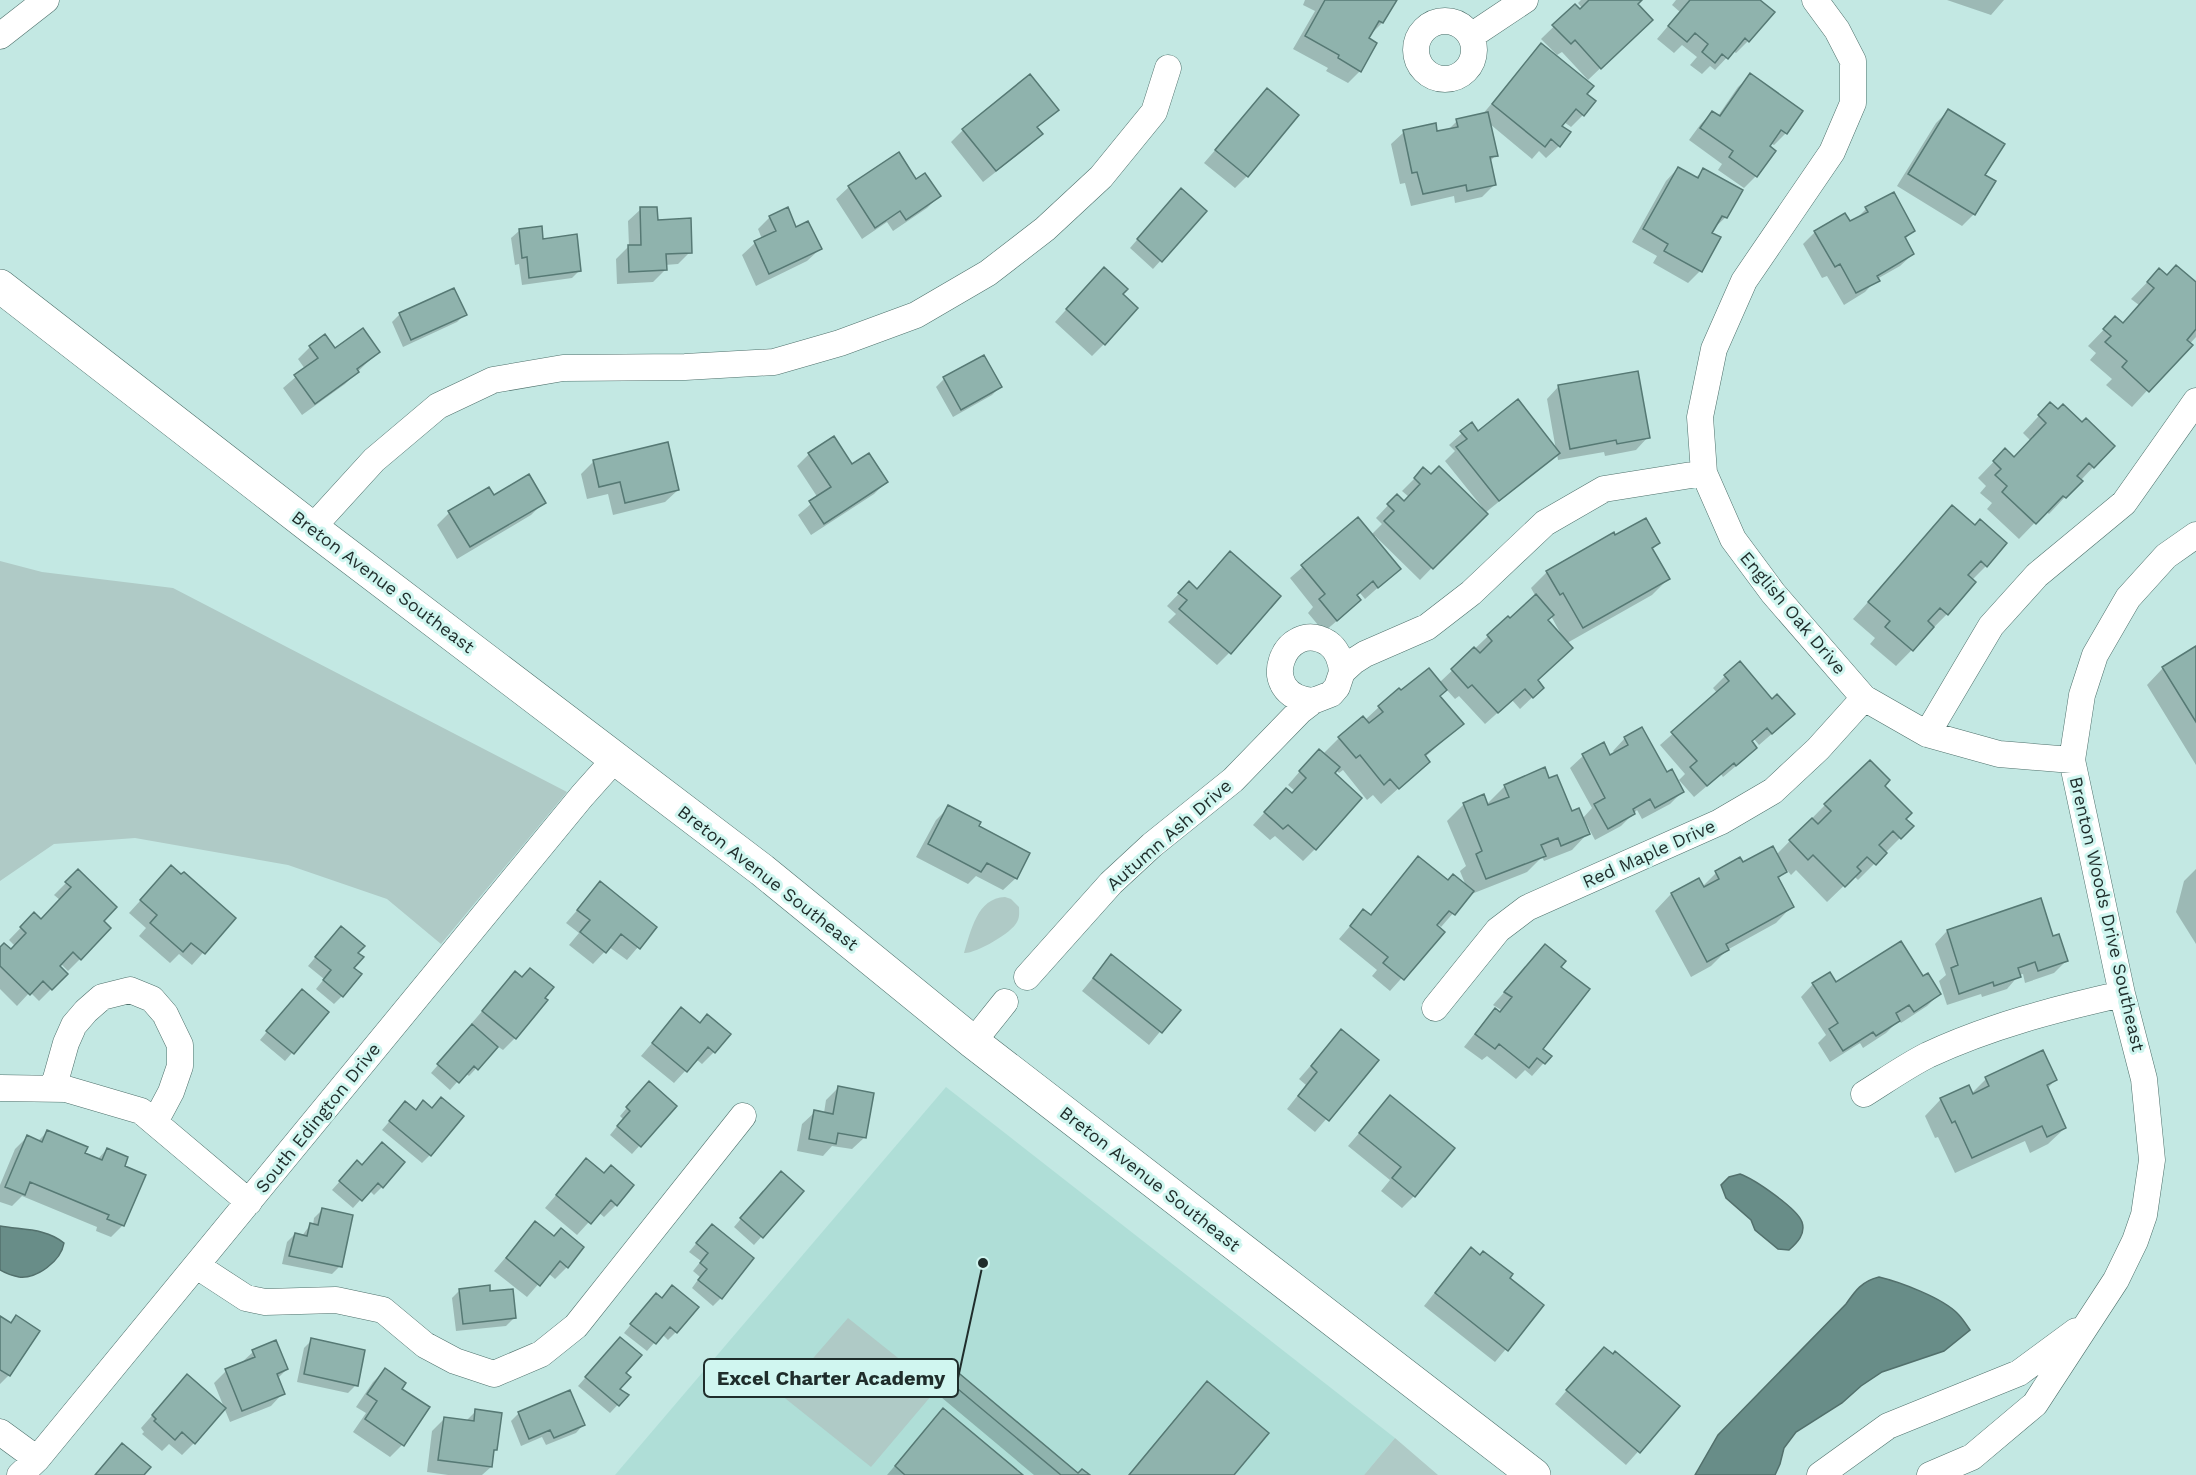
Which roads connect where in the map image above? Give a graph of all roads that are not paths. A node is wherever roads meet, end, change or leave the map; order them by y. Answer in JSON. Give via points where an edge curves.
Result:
{"nodes":[{"id":1,"x":46,"y":0,"type":"edge"},
{"id":2,"x":1525,"y":0,"type":"edge"},
{"id":3,"x":1815,"y":0,"type":"edge"},
{"id":4,"x":0,"y":36,"type":"edge"},
{"id":5,"x":1471,"y":36,"type":"dead end"},
{"id":6,"x":1168,"y":68,"type":"dead end"},
{"id":7,"x":0,"y":286,"type":"edge"},
{"id":8,"x":2196,"y":401,"type":"edge"},
{"id":9,"x":1704,"y":473,"type":"junction"},
{"id":10,"x":312,"y":528,"type":"junction"},
{"id":11,"x":2196,"y":535,"type":"edge"},
{"id":12,"x":1331,"y":645,"type":"junction"},
{"id":13,"x":1365,"y":654,"type":"junction"},
{"id":14,"x":1342,"y":672,"type":"junction"},
{"id":15,"x":1303,"y":698,"type":"junction"},
{"id":16,"x":1864,"y":698,"type":"junction"},
{"id":17,"x":1928,"y":734,"type":"junction"},
{"id":18,"x":615,"y":759,"type":"junction"},
{"id":19,"x":2072,"y":760,"type":"junction"},
{"id":20,"x":1027,"y":977,"type":"dead end"},
{"id":21,"x":2122,"y":994,"type":"junction"},
{"id":22,"x":1005,"y":1002,"type":"dead end"},
{"id":23,"x":1436,"y":1008,"type":"dead end"},
{"id":24,"x":973,"y":1042,"type":"junction"},
{"id":25,"x":0,"y":1088,"type":"edge"},
{"id":26,"x":53,"y":1089,"type":"junction"},
{"id":27,"x":1864,"y":1094,"type":"dead end"},
{"id":28,"x":743,"y":1116,"type":"dead end"},
{"id":29,"x":155,"y":1122,"type":"junction"},
{"id":30,"x":249,"y":1202,"type":"junction"},
{"id":31,"x":197,"y":1266,"type":"junction"},
{"id":32,"x":2091,"y":1321,"type":"junction"},
{"id":33,"x":0,"y":1432,"type":"edge"},
{"id":34,"x":29,"y":1467,"type":"edge"},
{"id":35,"x":1534,"y":1475,"type":"edge"},
{"id":36,"x":1820,"y":1475,"type":"edge"},
{"id":37,"x":1930,"y":1475,"type":"edge"}],
"edges":[{"from":1,"to":4,"type":"street"},
{"from":2,"to":5,"type":"street"},
{"from":3,"to":9,"type":"street","name":"English Oak Drive","via":[[1837,30],[1853,62],[1853,103],[1832,152],[1744,281],[1714,349],[1700,417]]},
{"from":6,"to":10,"type":"street","via":[[1154,112],[1101,177],[1045,229],[988,273],[916,315],[774,362],[563,368],[493,380],[438,406],[374,460]]},
{"from":7,"to":10,"type":"main road","name":"Breton Avenue Southeast"},
{"from":8,"to":17,"type":"street","via":[[2124,503],[2037,575],[1991,626]]},
{"from":9,"to":13,"type":"street","name":"Autumn Ash Drive","via":[[1604,489],[1545,523],[1427,627]]},
{"from":9,"to":16,"type":"street","name":"English Oak Drive","via":[[1733,539],[1773,593]]},
{"from":10,"to":18,"type":"main road","name":"Breton Avenue Southeast"},
{"from":11,"to":19,"type":"street","name":"Brenton Woods Drive Southeast","via":[[2166,556],[2128,598],[2095,655],[2082,694]]},
{"from":12,"to":13,"type":"street"},
{"from":12,"to":14,"type":"street"},
{"from":12,"to":15,"type":"street","via":[[1322,640],[1302,639],[1286,650],[1279,669],[1280,680],[1285,688]]},
{"from":13,"to":14,"type":"street","name":"Autumn Ash Drive"},
{"from":14,"to":15,"type":"street","name":"Autumn Ash Drive","via":[[1331,694]]},
{"from":15,"to":20,"type":"street","name":"Autumn Ash Drive","via":[[1289,722],[1233,780],[1111,883]]},
{"from":16,"to":17,"type":"street","name":"English Oak Drive"},
{"from":16,"to":23,"type":"street","name":"Red Maple Drive","via":[[1773,791],[1720,822],[1527,908],[1498,930]]},
{"from":17,"to":19,"type":"street","name":"English Oak Drive","via":[[1999,754]]},
{"from":18,"to":24,"type":"main road","name":"Breton Avenue Southeast","via":[[762,870]]},
{"from":18,"to":30,"type":"street","name":"South Edington Drive"},
{"from":19,"to":21,"type":"street","name":"Brenton Woods Drive Southeast"},
{"from":21,"to":27,"type":"street","via":[[1982,1032],[1926,1056]]},
{"from":21,"to":32,"type":"street","name":"Brenton Woods Drive Southeast","via":[[2144,1079],[2152,1160],[2144,1215],[2135,1241]]},
{"from":22,"to":24,"type":"street"},
{"from":24,"to":35,"type":"main road","name":"Breton Avenue Southeast"},
{"from":25,"to":26,"type":"street"},
{"from":26,"to":29,"type":"street","via":[[66,1089],[141,1111]]},
{"from":26,"to":29,"type":"street","via":[[74,1025],[102,997],[130,990],[152,999],[165,1014],[180,1045],[180,1066]]},
{"from":28,"to":31,"type":"street","via":[[576,1326],[541,1354],[494,1374],[455,1361],[425,1345],[383,1310],[336,1300],[265,1302],[246,1298]]},
{"from":29,"to":30,"type":"street"},
{"from":30,"to":31,"type":"street","name":"South Edington Drive"},
{"from":31,"to":34,"type":"street","name":"South Edington Drive"},
{"from":32,"to":36,"type":"street","name":"Brenton Woods Drive Southeast","via":[[2019,1373],[1888,1426]]},
{"from":32,"to":37,"type":"street","name":"Brenton Woods Drive Southeast","via":[[2035,1404],[1972,1457]]},
{"from":33,"to":34,"type":"street"}]}
